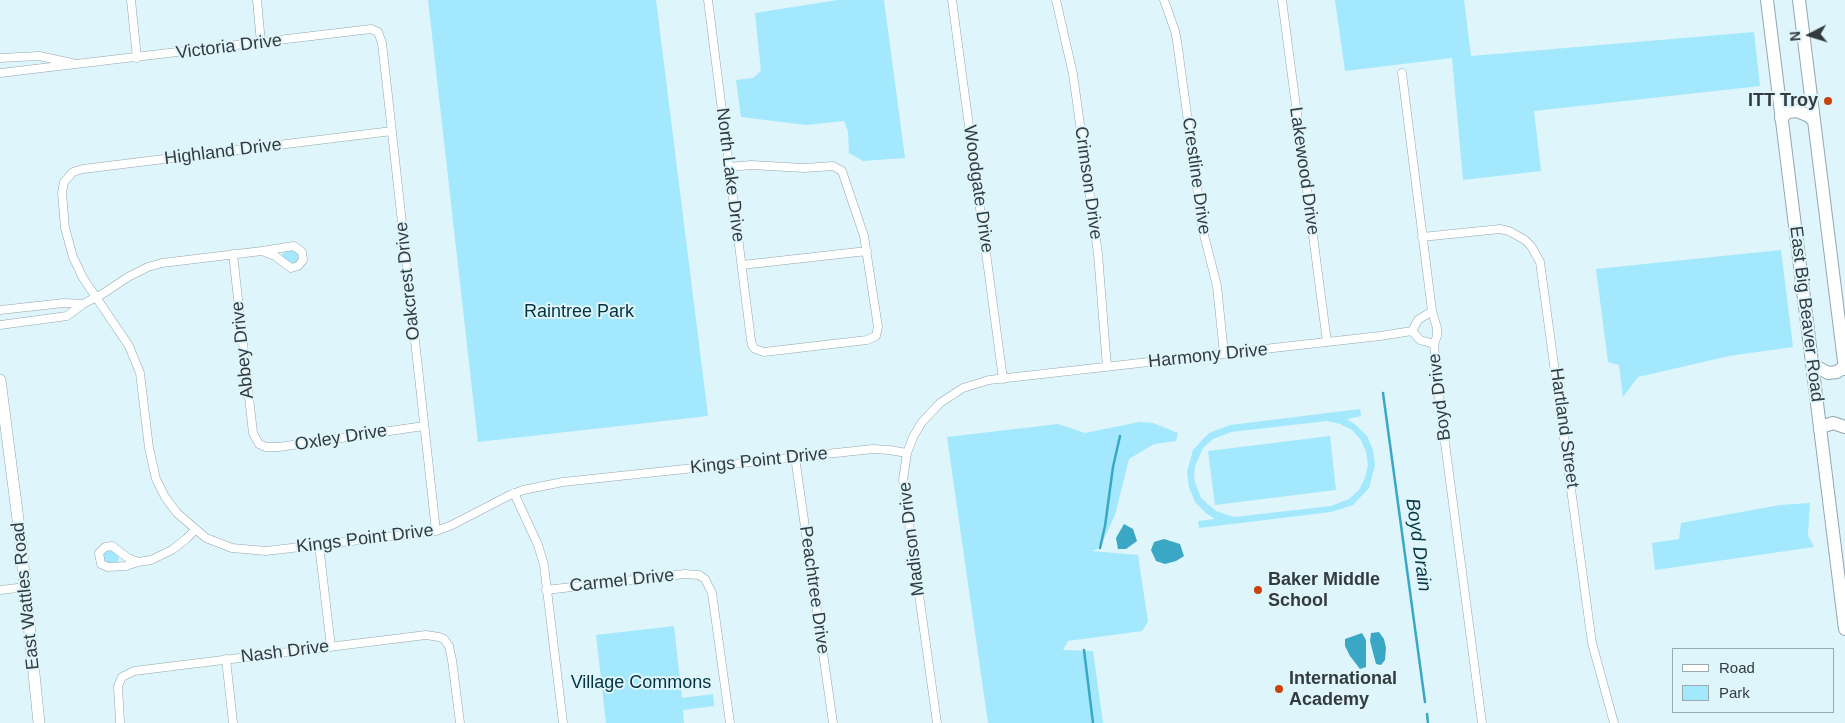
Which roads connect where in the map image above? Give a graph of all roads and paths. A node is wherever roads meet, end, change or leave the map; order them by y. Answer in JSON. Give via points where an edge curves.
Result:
{"nodes":[{"id":1,"x":131,"y":0,"type":"edge"},
{"id":2,"x":708,"y":0,"type":"edge"},
{"id":3,"x":952,"y":0,"type":"edge"},
{"id":4,"x":1056,"y":0,"type":"edge"},
{"id":5,"x":1164,"y":0,"type":"edge"},
{"id":6,"x":1282,"y":0,"type":"edge"},
{"id":7,"x":1767,"y":0,"type":"edge"},
{"id":8,"x":1799,"y":0,"type":"edge"},
{"id":9,"x":256,"y":1,"type":"edge"},
{"id":10,"x":378,"y":32,"type":"joint"},
{"id":11,"x":261,"y":43,"type":"junction"},
{"id":12,"x":0,"y":58,"type":"edge"},
{"id":13,"x":137,"y":58,"type":"junction"},
{"id":14,"x":78,"y":65,"type":"junction"},
{"id":15,"x":1402,"y":72,"type":"dead end"},
{"id":16,"x":0,"y":73,"type":"edge"},
{"id":17,"x":1781,"y":118,"type":"junction"},
{"id":18,"x":1814,"y":121,"type":"junction"},
{"id":19,"x":392,"y":132,"type":"junction"},
{"id":20,"x":729,"y":167,"type":"junction"},
{"id":21,"x":62,"y":187,"type":"joint"},
{"id":22,"x":1422,"y":237,"type":"junction"},
{"id":23,"x":262,"y":250,"type":"junction"},
{"id":24,"x":867,"y":251,"type":"junction"},
{"id":25,"x":232,"y":254,"type":"junction"},
{"id":26,"x":742,"y":265,"type":"junction"},
{"id":27,"x":96,"y":298,"type":"junction"},
{"id":28,"x":83,"y":304,"type":"junction"},
{"id":29,"x":0,"y":310,"type":"edge"},
{"id":30,"x":1432,"y":311,"type":"junction"},
{"id":31,"x":0,"y":325,"type":"edge"},
{"id":32,"x":1412,"y":331,"type":"junction"},
{"id":33,"x":1327,"y":342,"type":"junction"},
{"id":34,"x":1434,"y":344,"type":"junction"},
{"id":35,"x":1224,"y":354,"type":"junction"},
{"id":36,"x":1812,"y":364,"type":"junction"},
{"id":37,"x":1106,"y":367,"type":"junction"},
{"id":38,"x":1845,"y":368,"type":"edge"},
{"id":39,"x":1003,"y":379,"type":"junction"},
{"id":40,"x":0,"y":380,"type":"edge"},
{"id":41,"x":424,"y":426,"type":"junction"},
{"id":42,"x":1845,"y":427,"type":"edge"},
{"id":43,"x":1820,"y":430,"type":"junction"},
{"id":44,"x":259,"y":444,"type":"joint"},
{"id":45,"x":907,"y":453,"type":"junction"},
{"id":46,"x":795,"y":457,"type":"junction"},
{"id":47,"x":514,"y":494,"type":"junction"},
{"id":48,"x":195,"y":530,"type":"junction"},
{"id":49,"x":436,"y":530,"type":"junction"},
{"id":50,"x":319,"y":546,"type":"junction"},
{"id":51,"x":138,"y":562,"type":"junction"},
{"id":52,"x":26,"y":587,"type":"junction"},
{"id":53,"x":0,"y":590,"type":"edge"},
{"id":54,"x":546,"y":590,"type":"junction"},
{"id":55,"x":1845,"y":628,"type":"edge"},
{"id":56,"x":331,"y":647,"type":"junction"},
{"id":57,"x":226,"y":659,"type":"junction"},
{"id":58,"x":39,"y":723,"type":"edge"},
{"id":59,"x":120,"y":723,"type":"edge"},
{"id":60,"x":234,"y":723,"type":"edge"},
{"id":61,"x":460,"y":723,"type":"edge"},
{"id":62,"x":563,"y":723,"type":"edge"},
{"id":63,"x":730,"y":723,"type":"edge"},
{"id":64,"x":833,"y":723,"type":"edge"},
{"id":65,"x":937,"y":723,"type":"edge"},
{"id":66,"x":1482,"y":723,"type":"edge"},
{"id":67,"x":1614,"y":723,"type":"edge"}],
"edges":[{"from":1,"to":13,"type":"street"},
{"from":2,"to":20,"type":"street","name":"North Lake Drive"},
{"from":3,"to":39,"type":"street","name":"Woodgate Drive"},
{"from":4,"to":37,"type":"street","name":"Crimson Drive","via":[[1073,74],[1098,254]]},
{"from":5,"to":35,"type":"street","name":"Crestline Drive","via":[[1177,41],[1203,231],[1217,286]]},
{"from":6,"to":33,"type":"street","name":"Lakewood Drive"},
{"from":7,"to":17,"type":"main road","name":"East Big Beaver Road"},
{"from":8,"to":18,"type":"main road","name":"East Big Beaver Road"},
{"from":9,"to":11,"type":"street"},
{"from":10,"to":11,"type":"street","name":"Victoria Drive","via":[[371,29]]},
{"from":10,"to":19,"type":"street","name":"Oakcrest Drive"},
{"from":11,"to":13,"type":"street","name":"Victoria Drive"},
{"from":12,"to":14,"type":"street","name":"Victoria Drive","via":[[39,56]]},
{"from":13,"to":14,"type":"street","name":"Victoria Drive"},
{"from":14,"to":16,"type":"street","name":"Victoria Drive"},
{"from":15,"to":22,"type":"street","name":"Boyd Drive"},
{"from":17,"to":18,"type":"main road","via":[[1788,112],[1797,111]]},
{"from":17,"to":36,"type":"main road","name":"East Big Beaver Road"},
{"from":18,"to":38,"type":"main road","name":"East Big Beaver Road"},
{"from":19,"to":21,"type":"street","name":"Highland Drive","via":[[83,169],[69,175]]},
{"from":19,"to":41,"type":"street","name":"Oakcrest Drive"},
{"from":20,"to":24,"type":"street","via":[[833,166],[842,170]]},
{"from":20,"to":26,"type":"street","name":"North Lake Drive"},
{"from":21,"to":27,"type":"street","name":"Kings Point Drive","via":[[69,245],[77,268]]},
{"from":22,"to":30,"type":"street","name":"Boyd Drive"},
{"from":22,"to":67,"type":"street","name":"Hartland Street","via":[[1500,228],[1525,240],[1540,262],[1592,643]]},
{"from":23,"to":23,"type":"street","via":[[294,246],[302,252],[303,260],[290,268]]},
{"from":23,"to":25,"type":"street"},
{"from":24,"to":26,"type":"street"},
{"from":24,"to":26,"type":"street","name":"North Lake Drive","via":[[878,327],[876,336],[867,340],[764,352],[755,349],[751,340]]},
{"from":25,"to":27,"type":"street","via":[[156,264]]},
{"from":25,"to":44,"type":"street","name":"Abbey Drive","via":[[253,433]]},
{"from":27,"to":28,"type":"street"},
{"from":27,"to":48,"type":"street","name":"Kings Point Drive","via":[[138,364],[151,460],[160,487],[177,513]]},
{"from":28,"to":29,"type":"street"},
{"from":28,"to":31,"type":"street","via":[[67,316]]},
{"from":30,"to":32,"type":"street","via":[[1418,320]]},
{"from":30,"to":34,"type":"street","name":"Boyd Drive","via":[[1437,328]]},
{"from":32,"to":33,"type":"street","name":"Harmony Drive"},
{"from":32,"to":34,"type":"street","via":[[1420,340]]},
{"from":33,"to":35,"type":"street","name":"Harmony Drive"},
{"from":34,"to":66,"type":"street","name":"Boyd Drive"},
{"from":35,"to":37,"type":"street","name":"Harmony Drive"},
{"from":36,"to":38,"type":"main road","via":[[1828,373]]},
{"from":36,"to":43,"type":"main road","name":"East Big Beaver Road"},
{"from":37,"to":39,"type":"street","name":"Harmony Drive"},
{"from":39,"to":45,"type":"street","name":"Madison Drive","via":[[968,386],[944,400],[922,422]]},
{"from":40,"to":52,"type":"main road","name":"East Wattles Road"},
{"from":41,"to":44,"type":"street","name":"Oxley Drive","via":[[279,447]]},
{"from":41,"to":49,"type":"street","name":"Oakcrest Drive"},
{"from":42,"to":43,"type":"main road","via":[[1833,423]]},
{"from":43,"to":55,"type":"main road","name":"East Big Beaver Road"},
{"from":45,"to":46,"type":"street","name":"Kings Point Drive","via":[[878,449]]},
{"from":45,"to":65,"type":"street","name":"Madison Drive","via":[[904,496]]},
{"from":46,"to":47,"type":"street","name":"Kings Point Drive","via":[[563,482]]},
{"from":46,"to":64,"type":"street","name":"Peachtree Drive"},
{"from":47,"to":49,"type":"street","name":"Kings Point Drive"},
{"from":47,"to":54,"type":"street","via":[[538,545]]},
{"from":48,"to":50,"type":"street","name":"Kings Point Drive","via":[[206,538],[242,550],[266,552]]},
{"from":48,"to":51,"type":"street","via":[[172,550]]},
{"from":49,"to":50,"type":"street","name":"Kings Point Drive"},
{"from":50,"to":56,"type":"street"},
{"from":51,"to":51,"type":"street","via":[[112,546],[104,546],[99,553],[101,564],[108,567]]},
{"from":52,"to":53,"type":"street"},
{"from":52,"to":58,"type":"main road","name":"East Wattles Road"},
{"from":54,"to":62,"type":"street"},
{"from":54,"to":63,"type":"street","name":"Carmel Drive","via":[[685,574],[705,579],[712,593]]},
{"from":56,"to":57,"type":"street","name":"Nash Drive"},
{"from":56,"to":61,"type":"street","name":"Nash Drive","via":[[426,635],[444,639],[451,653]]},
{"from":57,"to":59,"type":"street","name":"Nash Drive","via":[[126,674],[119,681],[117,692]]},
{"from":57,"to":60,"type":"street"}]}
